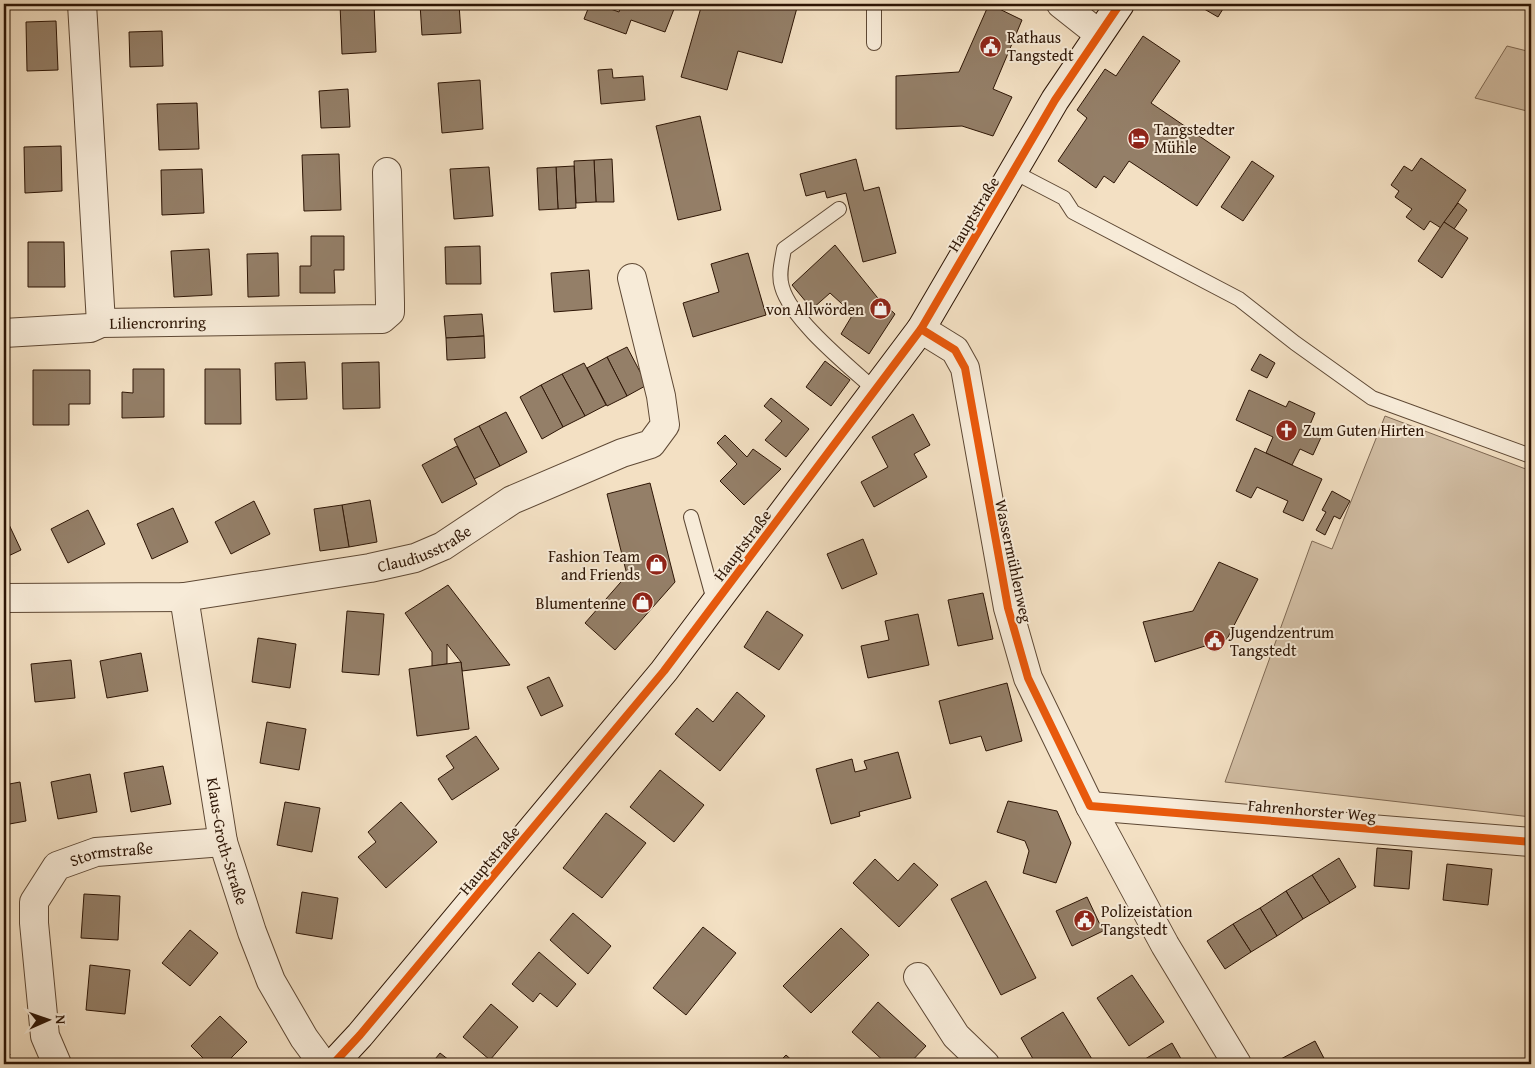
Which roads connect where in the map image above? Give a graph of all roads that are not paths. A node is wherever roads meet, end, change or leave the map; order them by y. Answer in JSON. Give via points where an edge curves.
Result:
{"nodes":[{"id":1,"x":82,"y":4,"type":"edge"},
{"id":2,"x":874,"y":4,"type":"edge"},
{"id":3,"x":1061,"y":4,"type":"edge"},
{"id":4,"x":1120,"y":4,"type":"edge"},
{"id":5,"x":1099,"y":34,"type":"junction"},
{"id":6,"x":874,"y":43,"type":"dead end"},
{"id":7,"x":387,"y":172,"type":"dead end"},
{"id":8,"x":1014,"y":172,"type":"junction"},
{"id":9,"x":839,"y":208,"type":"dead end"},
{"id":10,"x":632,"y":278,"type":"dead end"},
{"id":11,"x":101,"y":323,"type":"junction"},
{"id":12,"x":921,"y":329,"type":"junction"},
{"id":13,"x":4,"y":333,"type":"edge"},
{"id":14,"x":875,"y":390,"type":"junction"},
{"id":15,"x":1531,"y":456,"type":"edge"},
{"id":16,"x":691,"y":517,"type":"dead end"},
{"id":17,"x":184,"y":597,"type":"junction"},
{"id":18,"x":4,"y":598,"type":"edge"},
{"id":19,"x":715,"y":604,"type":"junction"},
{"id":20,"x":1090,"y":806,"type":"junction"},
{"id":21,"x":223,"y":842,"type":"junction"},
{"id":22,"x":1531,"y":842,"type":"edge"},
{"id":23,"x":918,"y":977,"type":"dead end"},
{"id":24,"x":57,"y":1064,"type":"edge"},
{"id":25,"x":323,"y":1064,"type":"edge"},
{"id":26,"x":333,"y":1064,"type":"edge"},
{"id":27,"x":985,"y":1064,"type":"edge"},
{"id":28,"x":1237,"y":1064,"type":"edge"}],
"edges":[{"from":1,"to":11,"type":"street","name":"Liliencronring"},
{"from":2,"to":6,"type":"lane"},
{"from":3,"to":5,"type":"street"},
{"from":4,"to":5,"type":"street","name":"Hauptstraße"},
{"from":5,"to":8,"type":"street","name":"Hauptstraße","via":[[1055,100]]},
{"from":7,"to":11,"type":"street","name":"Liliencronring","via":[[390,312],[382,319]]},
{"from":8,"to":12,"type":"street","name":"Hauptstraße"},
{"from":8,"to":15,"type":"lane","via":[[1064,198],[1073,212],[1239,299],[1372,398]]},
{"from":9,"to":14,"type":"lane","via":[[784,249],[780,273],[782,288],[791,308]]},
{"from":10,"to":17,"type":"street","name":"Claudiusstraße","via":[[661,396],[664,425],[651,444],[512,500],[443,546],[415,558]]},
{"from":11,"to":13,"type":"street","via":[[90,328]]},
{"from":12,"to":14,"type":"street","name":"Hauptstraße"},
{"from":12,"to":20,"type":"street","name":"Wassermühlenweg","via":[[955,350],[965,368],[1008,608],[1028,678]]},
{"from":14,"to":19,"type":"street","name":"Hauptstraße"},
{"from":16,"to":19,"type":"lane"},
{"from":17,"to":18,"type":"street","name":"Claudiusstraße"},
{"from":17,"to":21,"type":"street","name":"Klaus-Groth-Straße"},
{"from":19,"to":26,"type":"street","name":"Hauptstraße","via":[[664,671]]},
{"from":20,"to":22,"type":"street","name":"Fahrenhorster Weg"},
{"from":20,"to":28,"type":"street","name":"Wassermühlenweg","via":[[1165,945]]},
{"from":21,"to":24,"type":"street","name":"Stormstraße","via":[[96,852],[57,866],[34,902],[45,1036]]},
{"from":21,"to":25,"type":"street","name":"Klaus-Groth-Straße","via":[[252,932],[272,981],[304,1038]]},
{"from":23,"to":27,"type":"street","via":[[956,1036]]}]}
